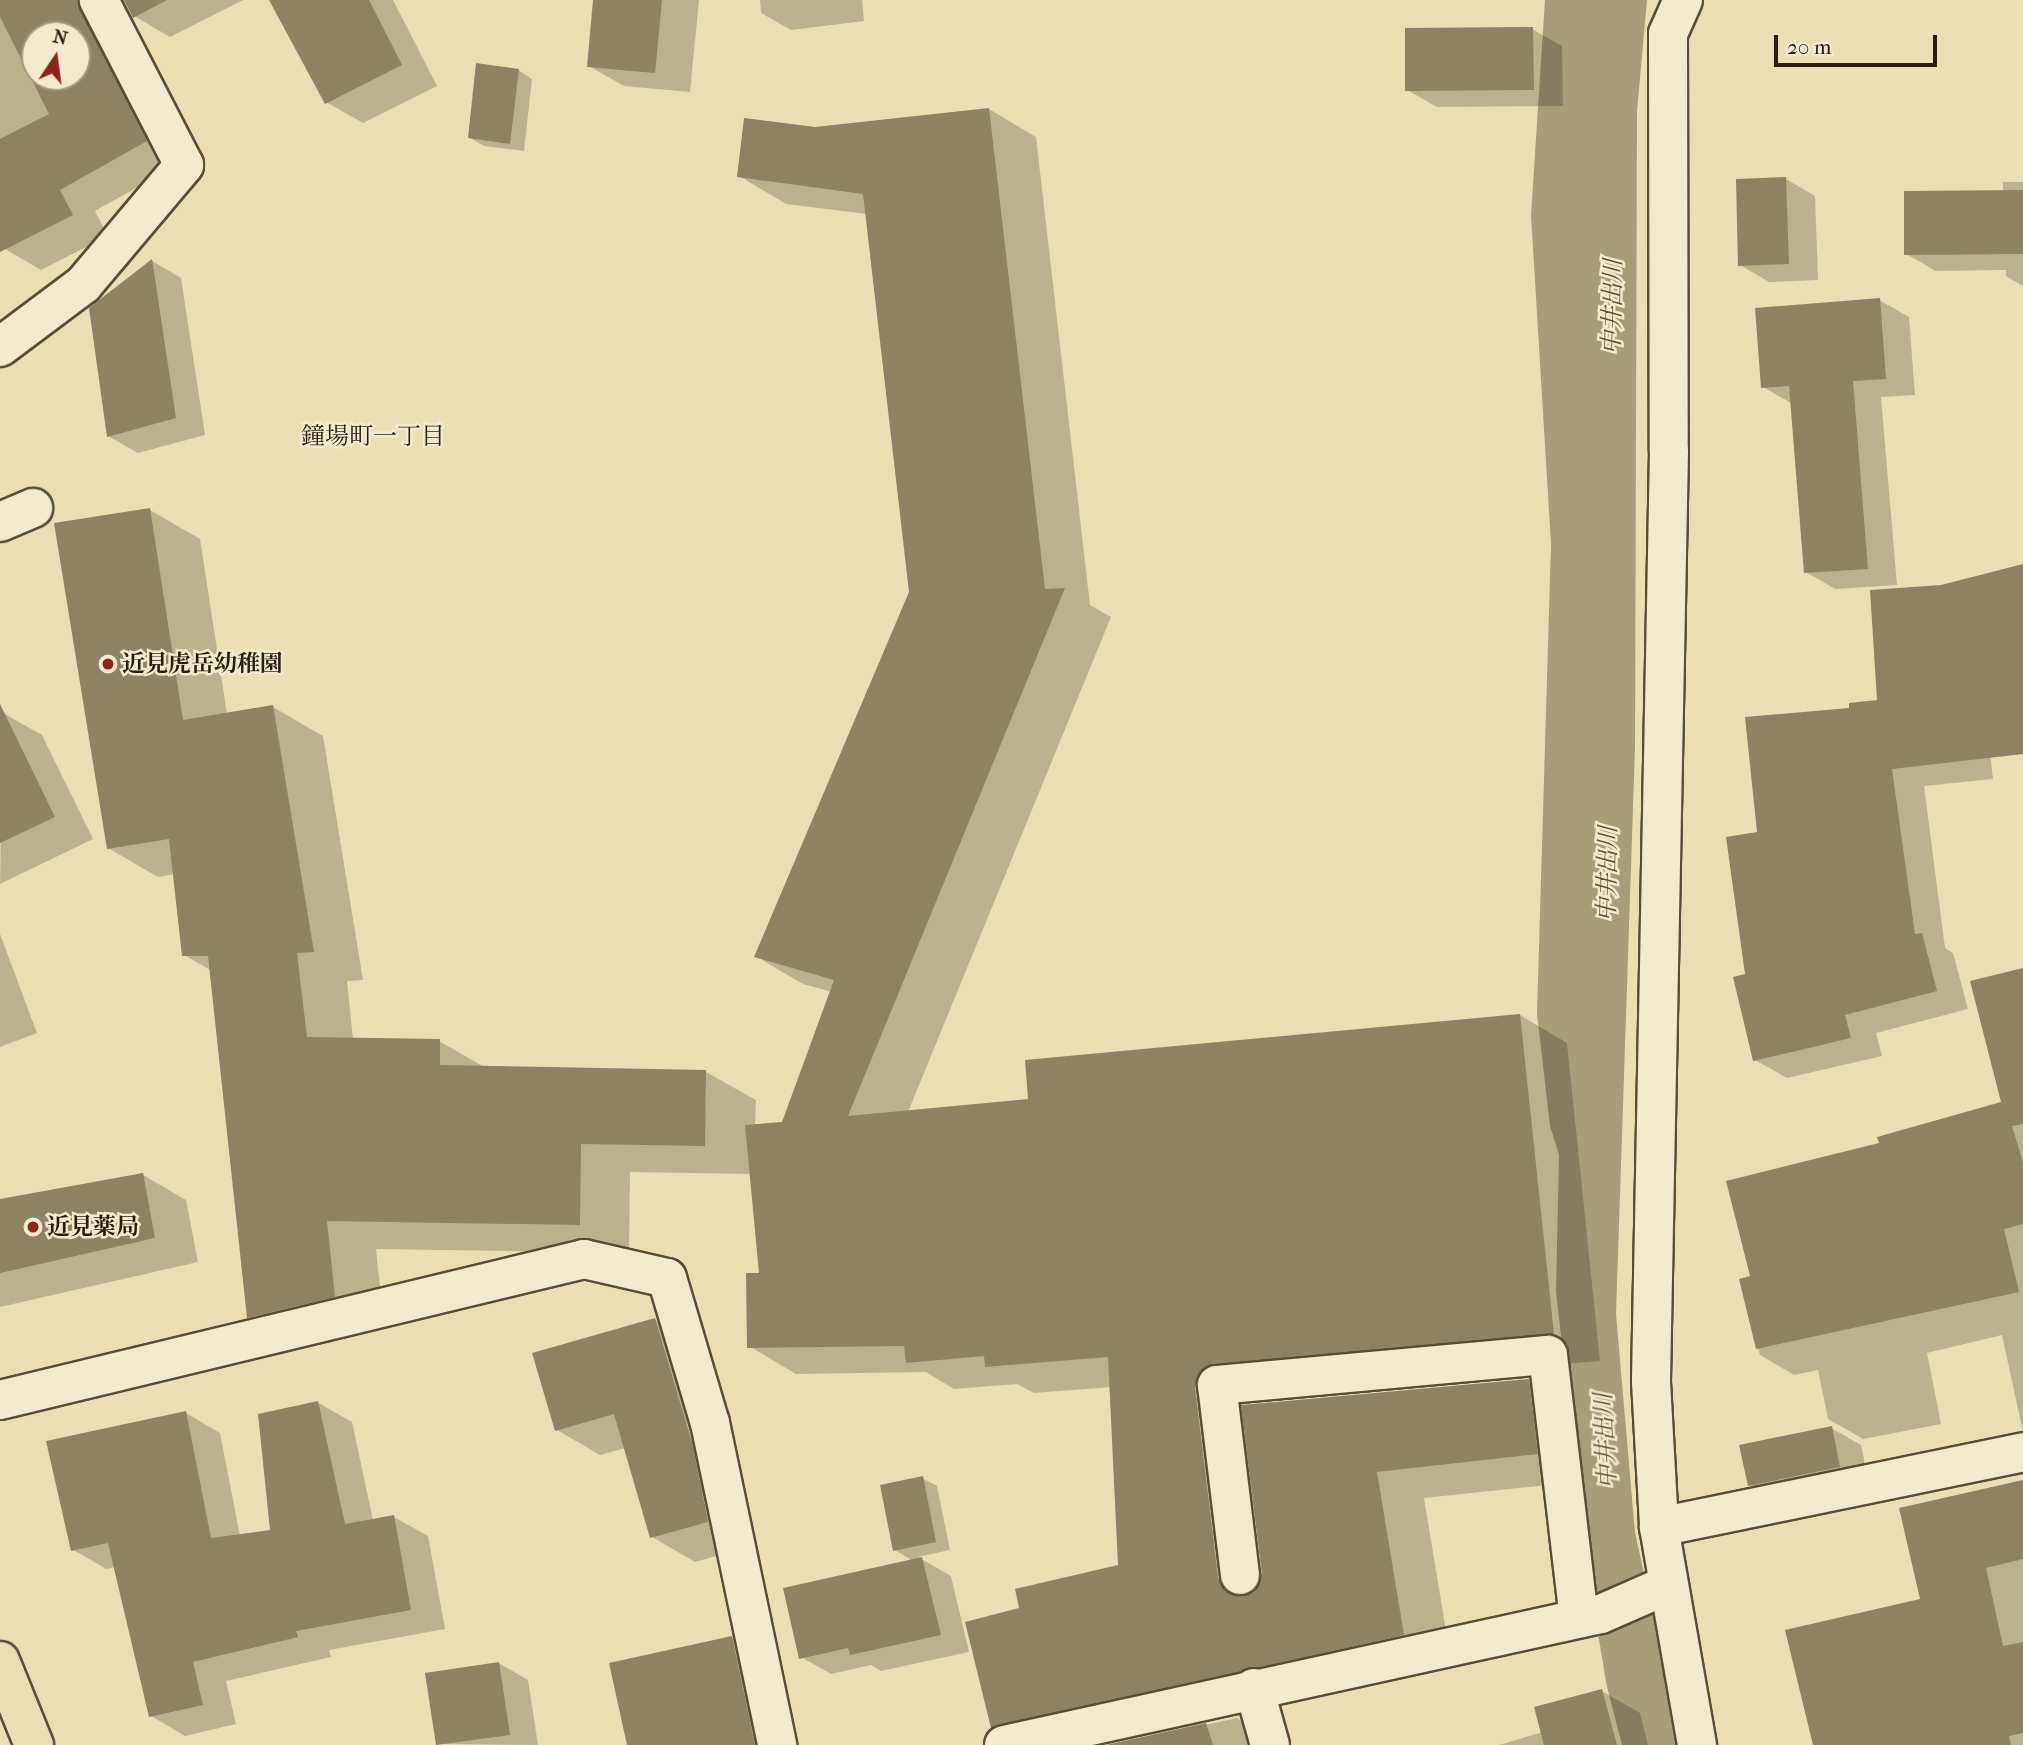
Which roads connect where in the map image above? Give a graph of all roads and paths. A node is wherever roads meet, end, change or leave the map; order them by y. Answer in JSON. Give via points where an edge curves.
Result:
{"nodes":[{"id":1,"x":99,"y":0,"type":"edge"},
{"id":2,"x":1683,"y":0,"type":"edge"},
{"id":3,"x":0,"y":347,"type":"edge"},
{"id":4,"x":0,"y":1400,"type":"edge"},
{"id":5,"x":2023,"y":1452,"type":"edge"},
{"id":6,"x":1659,"y":1528,"type":"junction"},
{"id":7,"x":1240,"y":1574,"type":"dead end"},
{"id":8,"x":1656,"y":1589,"type":"junction"},
{"id":9,"x":1590,"y":1616,"type":"junction"},
{"id":10,"x":0,"y":1661,"type":"edge"},
{"id":11,"x":1254,"y":1688,"type":"junction"},
{"id":12,"x":1123,"y":1731,"type":"edge"},
{"id":13,"x":34,"y":1745,"type":"edge"},
{"id":14,"x":777,"y":1745,"type":"edge"},
{"id":15,"x":1004,"y":1745,"type":"edge"},
{"id":16,"x":1270,"y":1745,"type":"edge"},
{"id":17,"x":1698,"y":1745,"type":"edge"}],
"edges":[{"from":1,"to":3,"type":"street","via":[[184,165],[83,285]]},
{"from":2,"to":6,"type":"street","via":[[1668,34],[1669,451],[1651,1382]]},
{"from":4,"to":14,"type":"street","via":[[584,1259],[667,1278],[710,1423]]},
{"from":5,"to":6,"type":"street"},
{"from":6,"to":8,"type":"street"},
{"from":7,"to":9,"type":"street","via":[[1217,1385],[1548,1355]]},
{"from":8,"to":9,"type":"street"},
{"from":8,"to":17,"type":"street"},
{"from":9,"to":11,"type":"street"},
{"from":10,"to":13,"type":"highway"},
{"from":11,"to":12,"type":"street"},
{"from":11,"to":16,"type":"street"},
{"from":12,"to":15,"type":"street"}]}
